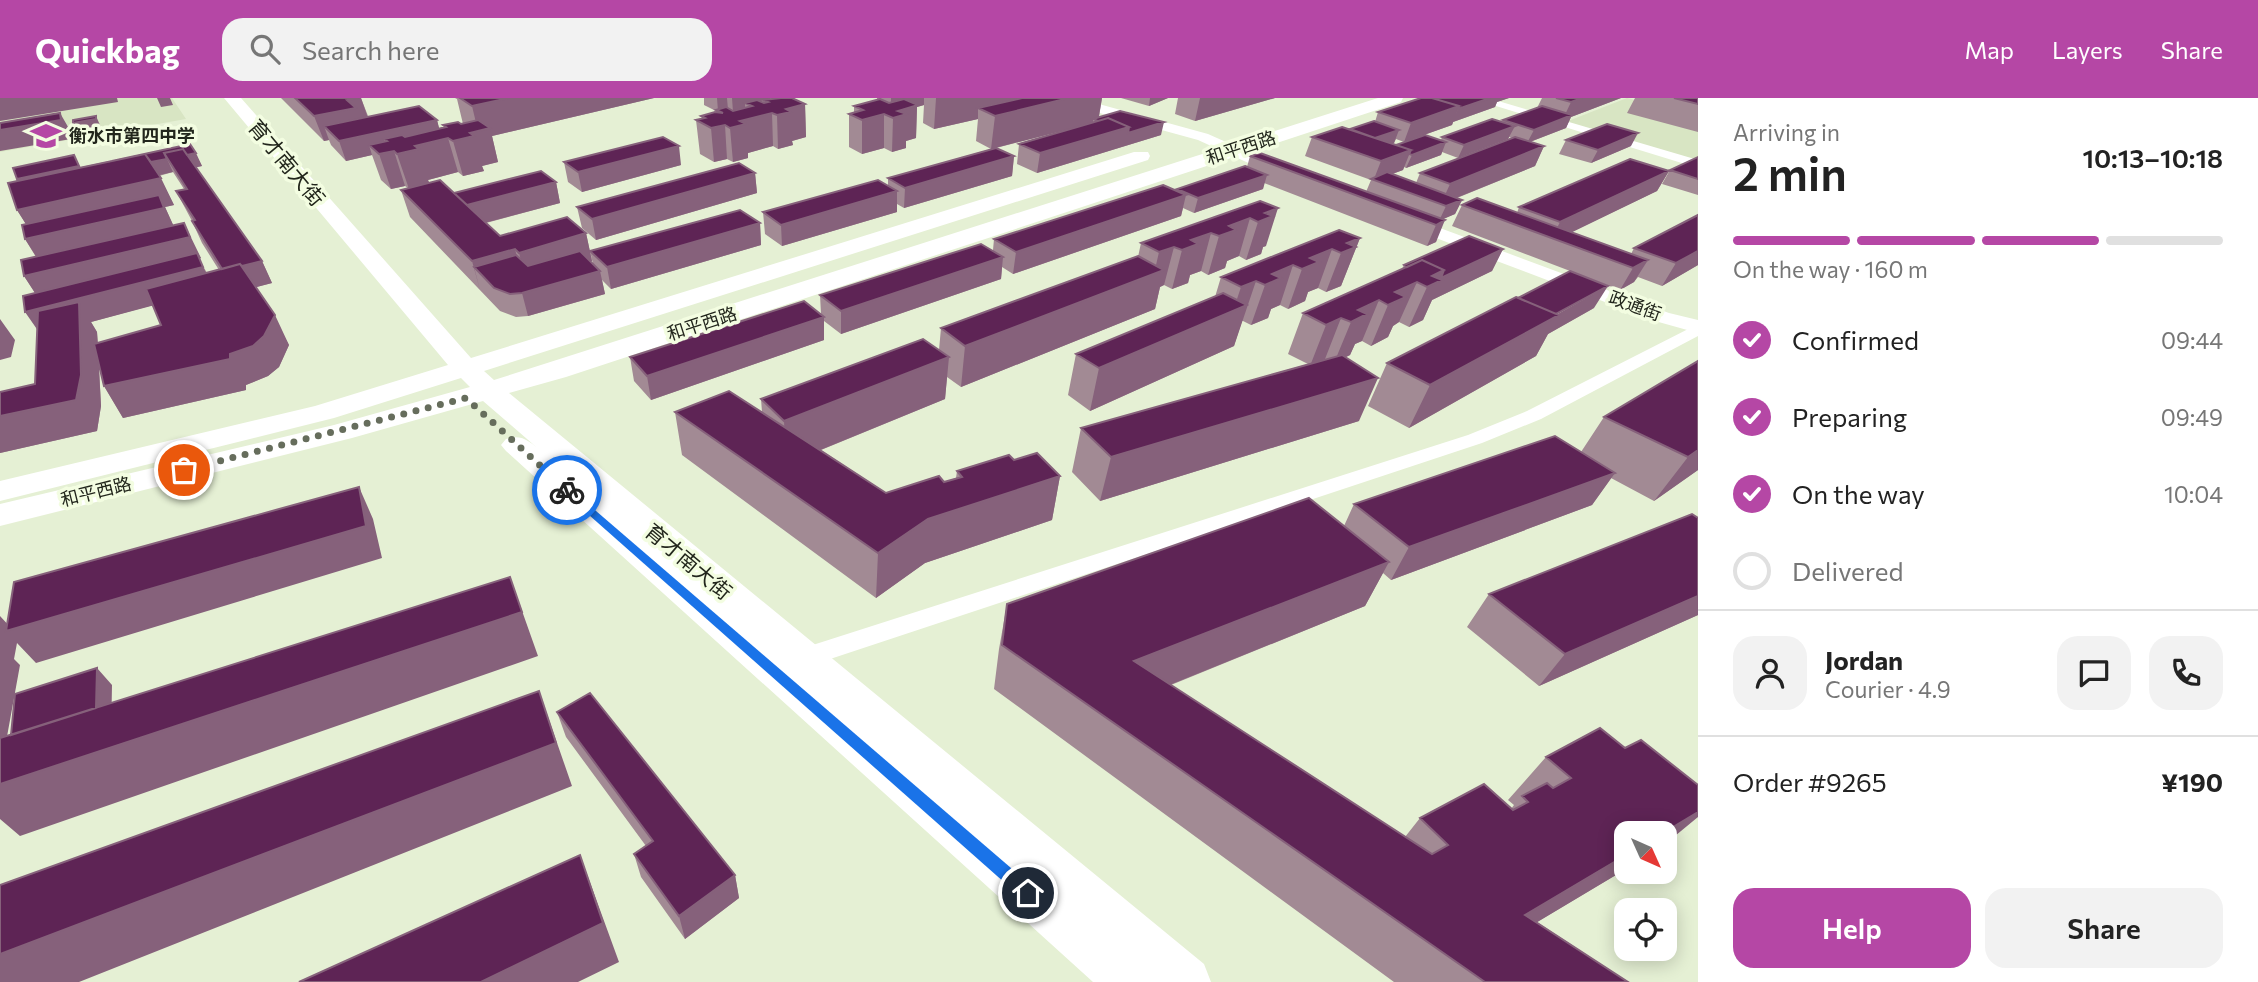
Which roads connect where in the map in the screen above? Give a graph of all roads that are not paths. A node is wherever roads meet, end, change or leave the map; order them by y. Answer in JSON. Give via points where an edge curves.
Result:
{"nodes":[{"id":1,"x":214,"y":98,"type":"edge"},
{"id":2,"x":232,"y":98,"type":"edge"},
{"id":3,"x":1061,"y":98,"type":"edge"},
{"id":4,"x":1330,"y":98,"type":"edge"},
{"id":5,"x":1395,"y":98,"type":"edge"},
{"id":6,"x":1476,"y":98,"type":"edge"},
{"id":7,"x":1203,"y":137,"type":"junction"},
{"id":8,"x":1231,"y":151,"type":"junction"},
{"id":9,"x":1698,"y":164,"type":"edge"},
{"id":10,"x":1298,"y":180,"type":"edge"},
{"id":11,"x":1382,"y":212,"type":"edge"},
{"id":12,"x":1698,"y":328,"type":"edge"},
{"id":13,"x":466,"y":383,"type":"junction"},
{"id":14,"x":0,"y":491,"type":"edge"},
{"id":15,"x":0,"y":515,"type":"edge"},
{"id":16,"x":803,"y":659,"type":"junction"},
{"id":17,"x":1130,"y":982,"type":"edge"},
{"id":18,"x":1186,"y":982,"type":"edge"}],
"edges":[{"from":1,"to":13,"type":"main road","name":"育才南大街","via":[[421,353]]},
{"from":2,"to":13,"type":"main road","name":"育才南大街","via":[[443,345]]},
{"from":3,"to":7,"type":"street"},
{"from":4,"to":7,"type":"main road","name":"和平西路"},
{"from":5,"to":8,"type":"main road","name":"和平西路"},
{"from":6,"to":9,"type":"street"},
{"from":7,"to":8,"type":"street"},
{"from":7,"to":13,"type":"main road","name":"和平西路","via":[[632,313]]},
{"from":8,"to":10,"type":"street"},
{"from":8,"to":13,"type":"main road","name":"和平西路"},
{"from":11,"to":12,"type":"street","name":"政通街"},
{"from":12,"to":16,"type":"street","via":[[1534,415],[1475,439]]},
{"from":13,"to":14,"type":"main road","name":"和平西路","via":[[324,412]]},
{"from":13,"to":15,"type":"main road","name":"和平西路","via":[[342,432]]},
{"from":13,"to":16,"type":"main road","name":"育才南大街"},
{"from":13,"to":17,"type":"main road","name":"育才南大街"},
{"from":16,"to":18,"type":"main road","name":"育才南大街"}]}
